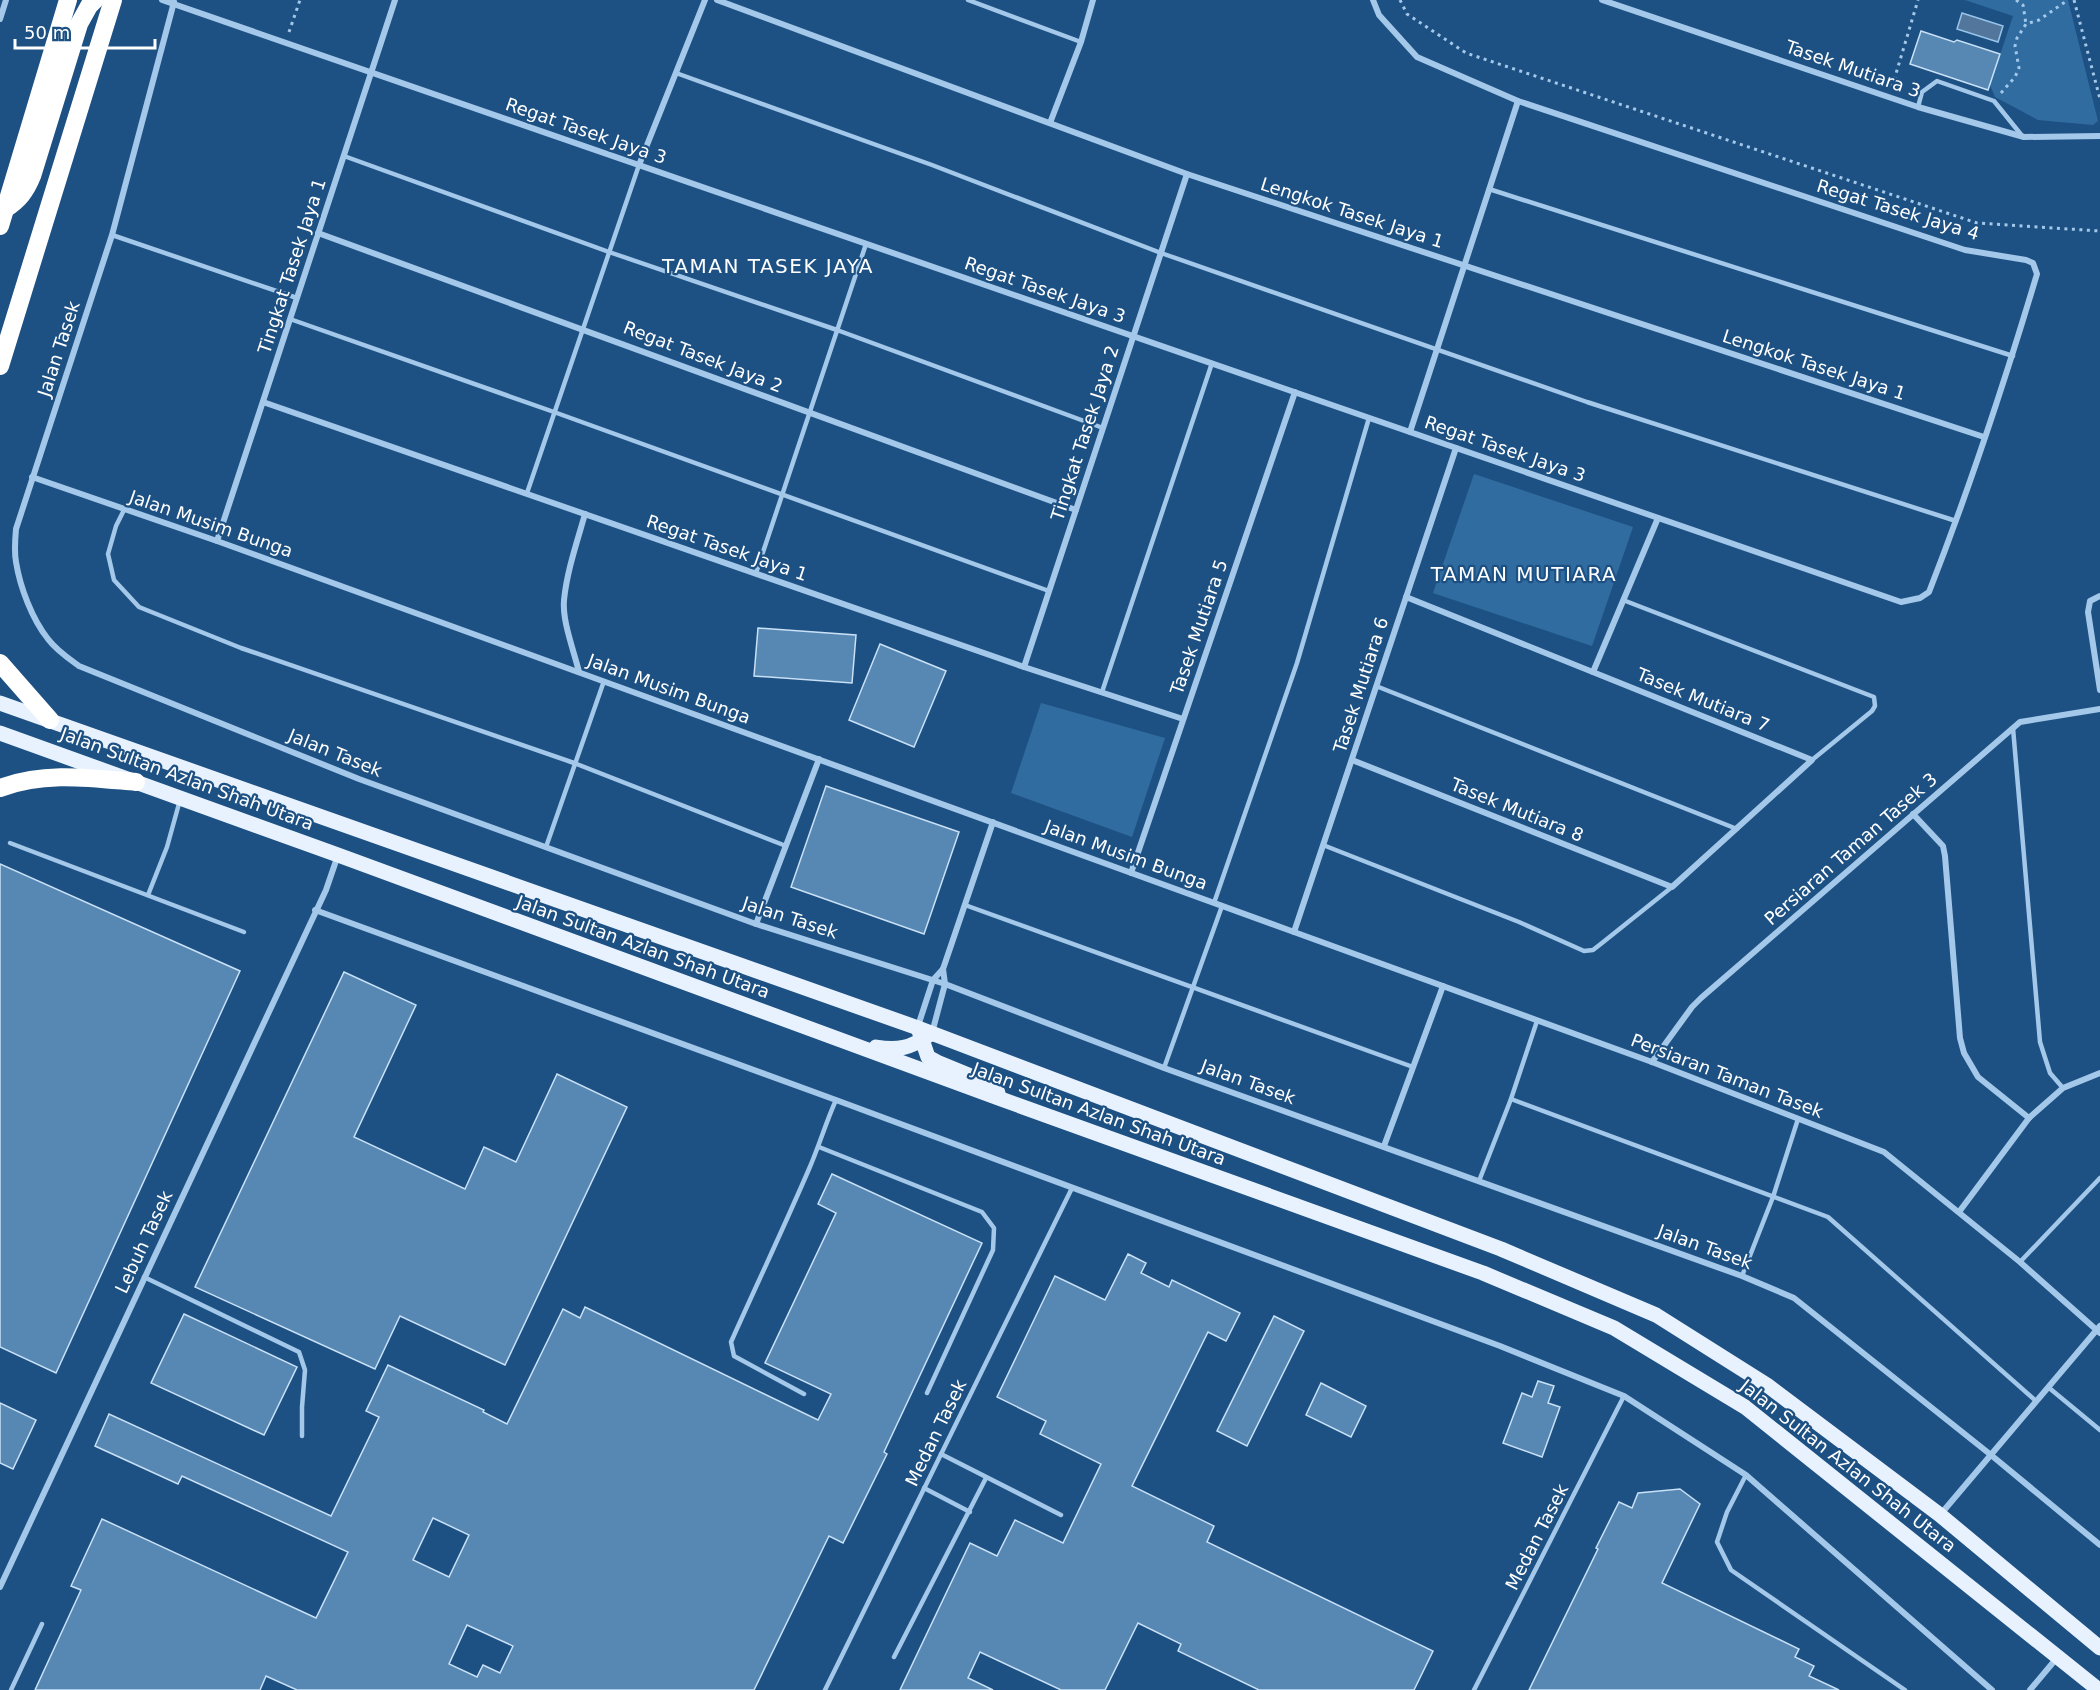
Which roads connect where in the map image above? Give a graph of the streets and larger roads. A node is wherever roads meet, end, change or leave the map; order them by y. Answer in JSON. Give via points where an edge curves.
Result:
{"nodes":[{"id":1,"x":6,"y":0,"type":"edge"},
{"id":2,"x":68,"y":0,"type":"edge"},
{"id":3,"x":95,"y":0,"type":"edge"},
{"id":4,"x":113,"y":0,"type":"edge"},
{"id":5,"x":162,"y":0,"type":"edge"},
{"id":6,"x":395,"y":0,"type":"edge"},
{"id":7,"x":705,"y":0,"type":"edge"},
{"id":8,"x":717,"y":0,"type":"edge"},
{"id":9,"x":1093,"y":0,"type":"edge"},
{"id":10,"x":1373,"y":0,"type":"edge"},
{"id":11,"x":1602,"y":0,"type":"edge"},
{"id":12,"x":174,"y":2,"type":"edge"},
{"id":13,"x":0,"y":19,"type":"edge"},
{"id":14,"x":371,"y":72,"type":"junction"},
{"id":15,"x":1518,"y":100,"type":"junction"},
{"id":16,"x":1050,"y":123,"type":"junction"},
{"id":17,"x":2100,"y":136,"type":"edge"},
{"id":18,"x":639,"y":165,"type":"junction"},
{"id":19,"x":1187,"y":174,"type":"junction"},
{"id":20,"x":5,"y":208,"type":"junction"},
{"id":21,"x":0,"y":226,"type":"edge"},
{"id":22,"x":318,"y":233,"type":"junction"},
{"id":23,"x":1464,"y":266,"type":"junction"},
{"id":24,"x":1133,"y":336,"type":"junction"},
{"id":25,"x":0,"y":366,"type":"edge"},
{"id":26,"x":1296,"y":392,"type":"junction"},
{"id":27,"x":263,"y":402,"type":"junction"},
{"id":28,"x":1410,"y":432,"type":"junction"},
{"id":29,"x":1984,"y":437,"type":"junction"},
{"id":30,"x":1456,"y":448,"type":"junction"},
{"id":31,"x":32,"y":477,"type":"junction"},
{"id":32,"x":1076,"y":510,"type":"junction"},
{"id":33,"x":585,"y":514,"type":"junction"},
{"id":34,"x":1658,"y":518,"type":"junction"},
{"id":35,"x":217,"y":541,"type":"junction"},
{"id":36,"x":2100,"y":596,"type":"edge"},
{"id":37,"x":1406,"y":597,"type":"junction"},
{"id":38,"x":1920,"y":598,"type":"joint"},
{"id":39,"x":0,"y":663,"type":"edge"},
{"id":40,"x":1024,"y":667,"type":"junction"},
{"id":41,"x":579,"y":672,"type":"junction"},
{"id":42,"x":1593,"y":672,"type":"junction"},
{"id":43,"x":2100,"y":690,"type":"edge"},
{"id":44,"x":0,"y":703,"type":"edge"},
{"id":45,"x":2100,"y":709,"type":"edge"},
{"id":46,"x":1183,"y":719,"type":"junction"},
{"id":47,"x":50,"y":720,"type":"junction"},
{"id":48,"x":0,"y":733,"type":"edge"},
{"id":49,"x":819,"y":759,"type":"junction"},
{"id":50,"x":1352,"y":760,"type":"junction"},
{"id":51,"x":136,"y":782,"type":"junction"},
{"id":52,"x":0,"y":788,"type":"edge"},
{"id":53,"x":1913,"y":814,"type":"junction"},
{"id":54,"x":993,"y":822,"type":"junction"},
{"id":55,"x":338,"y":855,"type":"junction"},
{"id":56,"x":1131,"y":873,"type":"junction"},
{"id":57,"x":1672,"y":887,"type":"joint"},
{"id":58,"x":315,"y":910,"type":"junction"},
{"id":59,"x":756,"y":924,"type":"junction"},
{"id":60,"x":1294,"y":932,"type":"junction"},
{"id":61,"x":943,"y":969,"type":"junction"},
{"id":62,"x":933,"y":980,"type":"junction"},
{"id":63,"x":945,"y":984,"type":"junction"},
{"id":64,"x":1443,"y":986,"type":"junction"},
{"id":65,"x":924,"y":1034,"type":"junction"},
{"id":66,"x":858,"y":1047,"type":"junction"},
{"id":67,"x":1652,"y":1062,"type":"junction"},
{"id":68,"x":2100,"y":1073,"type":"edge"},
{"id":69,"x":1001,"y":1099,"type":"junction"},
{"id":70,"x":2029,"y":1118,"type":"junction"},
{"id":71,"x":1384,"y":1146,"type":"junction"},
{"id":72,"x":1959,"y":1212,"type":"junction"},
{"id":73,"x":2099,"y":1330,"type":"edge"},
{"id":74,"x":1991,"y":1455,"type":"junction"},
{"id":75,"x":1940,"y":1515,"type":"junction"},
{"id":76,"x":2100,"y":1545,"type":"edge"},
{"id":77,"x":0,"y":1587,"type":"edge"},
{"id":78,"x":2100,"y":1648,"type":"edge"},
{"id":79,"x":2058,"y":1657,"type":"junction"},
{"id":80,"x":1992,"y":1690,"type":"edge"},
{"id":81,"x":2030,"y":1690,"type":"edge"},
{"id":82,"x":2099,"y":1690,"type":"edge"}],
"edges":[{"from":1,"to":13,"type":"street"},
{"from":2,"to":20,"type":"highway"},
{"from":3,"to":20,"type":"highway","via":[[79,24],[32,176],[21,196]]},
{"from":4,"to":25,"type":"highway"},
{"from":5,"to":12,"type":"street","name":"Regat Tasek Jaya 3"},
{"from":6,"to":14,"type":"street","name":"Tingkat Tasek Jaya 1"},
{"from":7,"to":18,"type":"street"},
{"from":8,"to":16,"type":"street","name":"Lengkok Tasek Jaya 1"},
{"from":9,"to":16,"type":"street"},
{"from":10,"to":15,"type":"street","via":[[1379,15],[1417,57]]},
{"from":11,"to":17,"type":"street","name":"Tasek Mutiara 3","via":[[1918,107],[2024,137]]},
{"from":12,"to":14,"type":"street","name":"Regat Tasek Jaya 3"},
{"from":12,"to":31,"type":"street","name":"Jalan Tasek","via":[[112,235]]},
{"from":14,"to":18,"type":"street","name":"Regat Tasek Jaya 3"},
{"from":14,"to":22,"type":"street","name":"Tingkat Tasek Jaya 1"},
{"from":15,"to":23,"type":"street"},
{"from":15,"to":29,"type":"street","name":"Regat Tasek Jaya 4","via":[[1965,250],[2033,263],[2037,274]]},
{"from":16,"to":19,"type":"street","name":"Lengkok Tasek Jaya 1"},
{"from":18,"to":24,"type":"street","name":"Regat Tasek Jaya 3"},
{"from":19,"to":23,"type":"street","name":"Lengkok Tasek Jaya 1"},
{"from":19,"to":24,"type":"street","name":"Tingkat Tasek Jaya 2"},
{"from":20,"to":21,"type":"highway"},
{"from":22,"to":27,"type":"street","name":"Tingkat Tasek Jaya 1"},
{"from":22,"to":32,"type":"street","name":"Regat Tasek Jaya 2"},
{"from":23,"to":28,"type":"street"},
{"from":23,"to":29,"type":"street","name":"Lengkok Tasek Jaya 1"},
{"from":24,"to":26,"type":"street","name":"Regat Tasek Jaya 3"},
{"from":24,"to":32,"type":"street","name":"Tingkat Tasek Jaya 2"},
{"from":26,"to":28,"type":"street","name":"Regat Tasek Jaya 3"},
{"from":26,"to":46,"type":"street","name":"Tasek Mutiara 5"},
{"from":27,"to":33,"type":"street","name":"Regat Tasek Jaya 1"},
{"from":27,"to":35,"type":"street","name":"Tingkat Tasek Jaya 1"},
{"from":28,"to":30,"type":"street","name":"Regat Tasek Jaya 3"},
{"from":29,"to":38,"type":"street","name":"Regat Tasek Jaya 4","via":[[1929,592]]},
{"from":30,"to":34,"type":"street","name":"Regat Tasek Jaya 3"},
{"from":30,"to":37,"type":"street","name":"Tasek Mutiara 6"},
{"from":31,"to":35,"type":"street","name":"Jalan Musim Bunga"},
{"from":31,"to":59,"type":"street","name":"Jalan Tasek","via":[[16,529],[16,562],[26,595],[48,640],[79,666],[359,779]]},
{"from":32,"to":40,"type":"street","name":"Tingkat Tasek Jaya 2"},
{"from":33,"to":40,"type":"street","name":"Regat Tasek Jaya 1"},
{"from":33,"to":41,"type":"street","via":[[564,601]]},
{"from":34,"to":38,"type":"street","name":"Regat Tasek Jaya 3","via":[[1901,602]]},
{"from":34,"to":42,"type":"street"},
{"from":35,"to":41,"type":"street","name":"Jalan Musim Bunga"},
{"from":36,"to":43,"type":"street","via":[[2090,601],[2088,612]]},
{"from":37,"to":42,"type":"street","name":"Tasek Mutiara 7"},
{"from":37,"to":50,"type":"street","name":"Tasek Mutiara 6"},
{"from":39,"to":47,"type":"highway"},
{"from":40,"to":46,"type":"street","name":"Regat Tasek Jaya 1"},
{"from":41,"to":49,"type":"street","name":"Jalan Musim Bunga"},
{"from":42,"to":57,"type":"street","name":"Tasek Mutiara 7","via":[[1812,760]]},
{"from":44,"to":47,"type":"main road","name":"Jalan Sultan Azlan Shah Utara"},
{"from":45,"to":53,"type":"street","name":"Persiaran Taman Tasek 3","via":[[2020,722]]},
{"from":46,"to":56,"type":"street","name":"Tasek Mutiara 5"},
{"from":47,"to":65,"type":"main road","name":"Jalan Sultan Azlan Shah Utara"},
{"from":48,"to":51,"type":"main road","name":"Jalan Sultan Azlan Shah Utara"},
{"from":49,"to":54,"type":"street","name":"Jalan Musim Bunga"},
{"from":49,"to":59,"type":"street"},
{"from":50,"to":57,"type":"street","name":"Tasek Mutiara 8"},
{"from":50,"to":60,"type":"street","name":"Tasek Mutiara 6"},
{"from":51,"to":52,"type":"highway","via":[[61,776],[14,782]]},
{"from":51,"to":55,"type":"main road","name":"Jalan Sultan Azlan Shah Utara"},
{"from":53,"to":67,"type":"street","name":"Persiaran Taman Tasek 3","via":[[1701,998]]},
{"from":53,"to":70,"type":"street","via":[[1943,846],[1964,1053],[1978,1077]]},
{"from":54,"to":56,"type":"street","name":"Jalan Musim Bunga"},
{"from":54,"to":61,"type":"street"},
{"from":55,"to":58,"type":"street","name":"Lebuh Tasek"},
{"from":55,"to":66,"type":"main road","name":"Jalan Sultan Azlan Shah Utara"},
{"from":56,"to":60,"type":"street","name":"Jalan Musim Bunga"},
{"from":58,"to":77,"type":"street","name":"Lebuh Tasek"},
{"from":58,"to":80,"type":"street","via":[[1500,1346],[1624,1396],[1746,1475]]},
{"from":59,"to":62,"type":"street","name":"Jalan Tasek"},
{"from":60,"to":64,"type":"street","name":"Persiaran Taman Tasek"},
{"from":61,"to":62,"type":"street"},
{"from":61,"to":63,"type":"street"},
{"from":62,"to":63,"type":"street","name":"Jalan Tasek"},
{"from":62,"to":65,"type":"street"},
{"from":63,"to":65,"type":"street"},
{"from":63,"to":71,"type":"street","name":"Jalan Tasek"},
{"from":64,"to":67,"type":"street","name":"Persiaran Taman Tasek"},
{"from":64,"to":71,"type":"street"},
{"from":65,"to":66,"type":"main road","via":[[893,1050]]},
{"from":65,"to":69,"type":"main road","via":[[928,1057],[995,1086]]},
{"from":65,"to":75,"type":"main road","name":"Jalan Sultan Azlan Shah Utara","via":[[1500,1249],[1656,1315],[1767,1385]]},
{"from":66,"to":69,"type":"main road","name":"Jalan Sultan Azlan Shah Utara"},
{"from":67,"to":72,"type":"street","name":"Persiaran Taman Tasek","via":[[1884,1152]]},
{"from":68,"to":70,"type":"street","via":[[2063,1088]]},
{"from":69,"to":79,"type":"main road","name":"Jalan Sultan Azlan Shah Utara","via":[[1483,1273],[1614,1328],[1745,1407]]},
{"from":70,"to":72,"type":"street"},
{"from":71,"to":74,"type":"street","name":"Jalan Tasek","via":[[1794,1298]]},
{"from":72,"to":73,"type":"street","name":"Persiaran Taman Tasek"},
{"from":73,"to":74,"type":"street"},
{"from":74,"to":75,"type":"street"},
{"from":74,"to":76,"type":"street","name":"Jalan Tasek"},
{"from":75,"to":78,"type":"main road","name":"Jalan Sultan Azlan Shah Utara"},
{"from":79,"to":81,"type":"street"},
{"from":79,"to":82,"type":"main road","name":"Jalan Sultan Azlan Shah Utara"}]}
